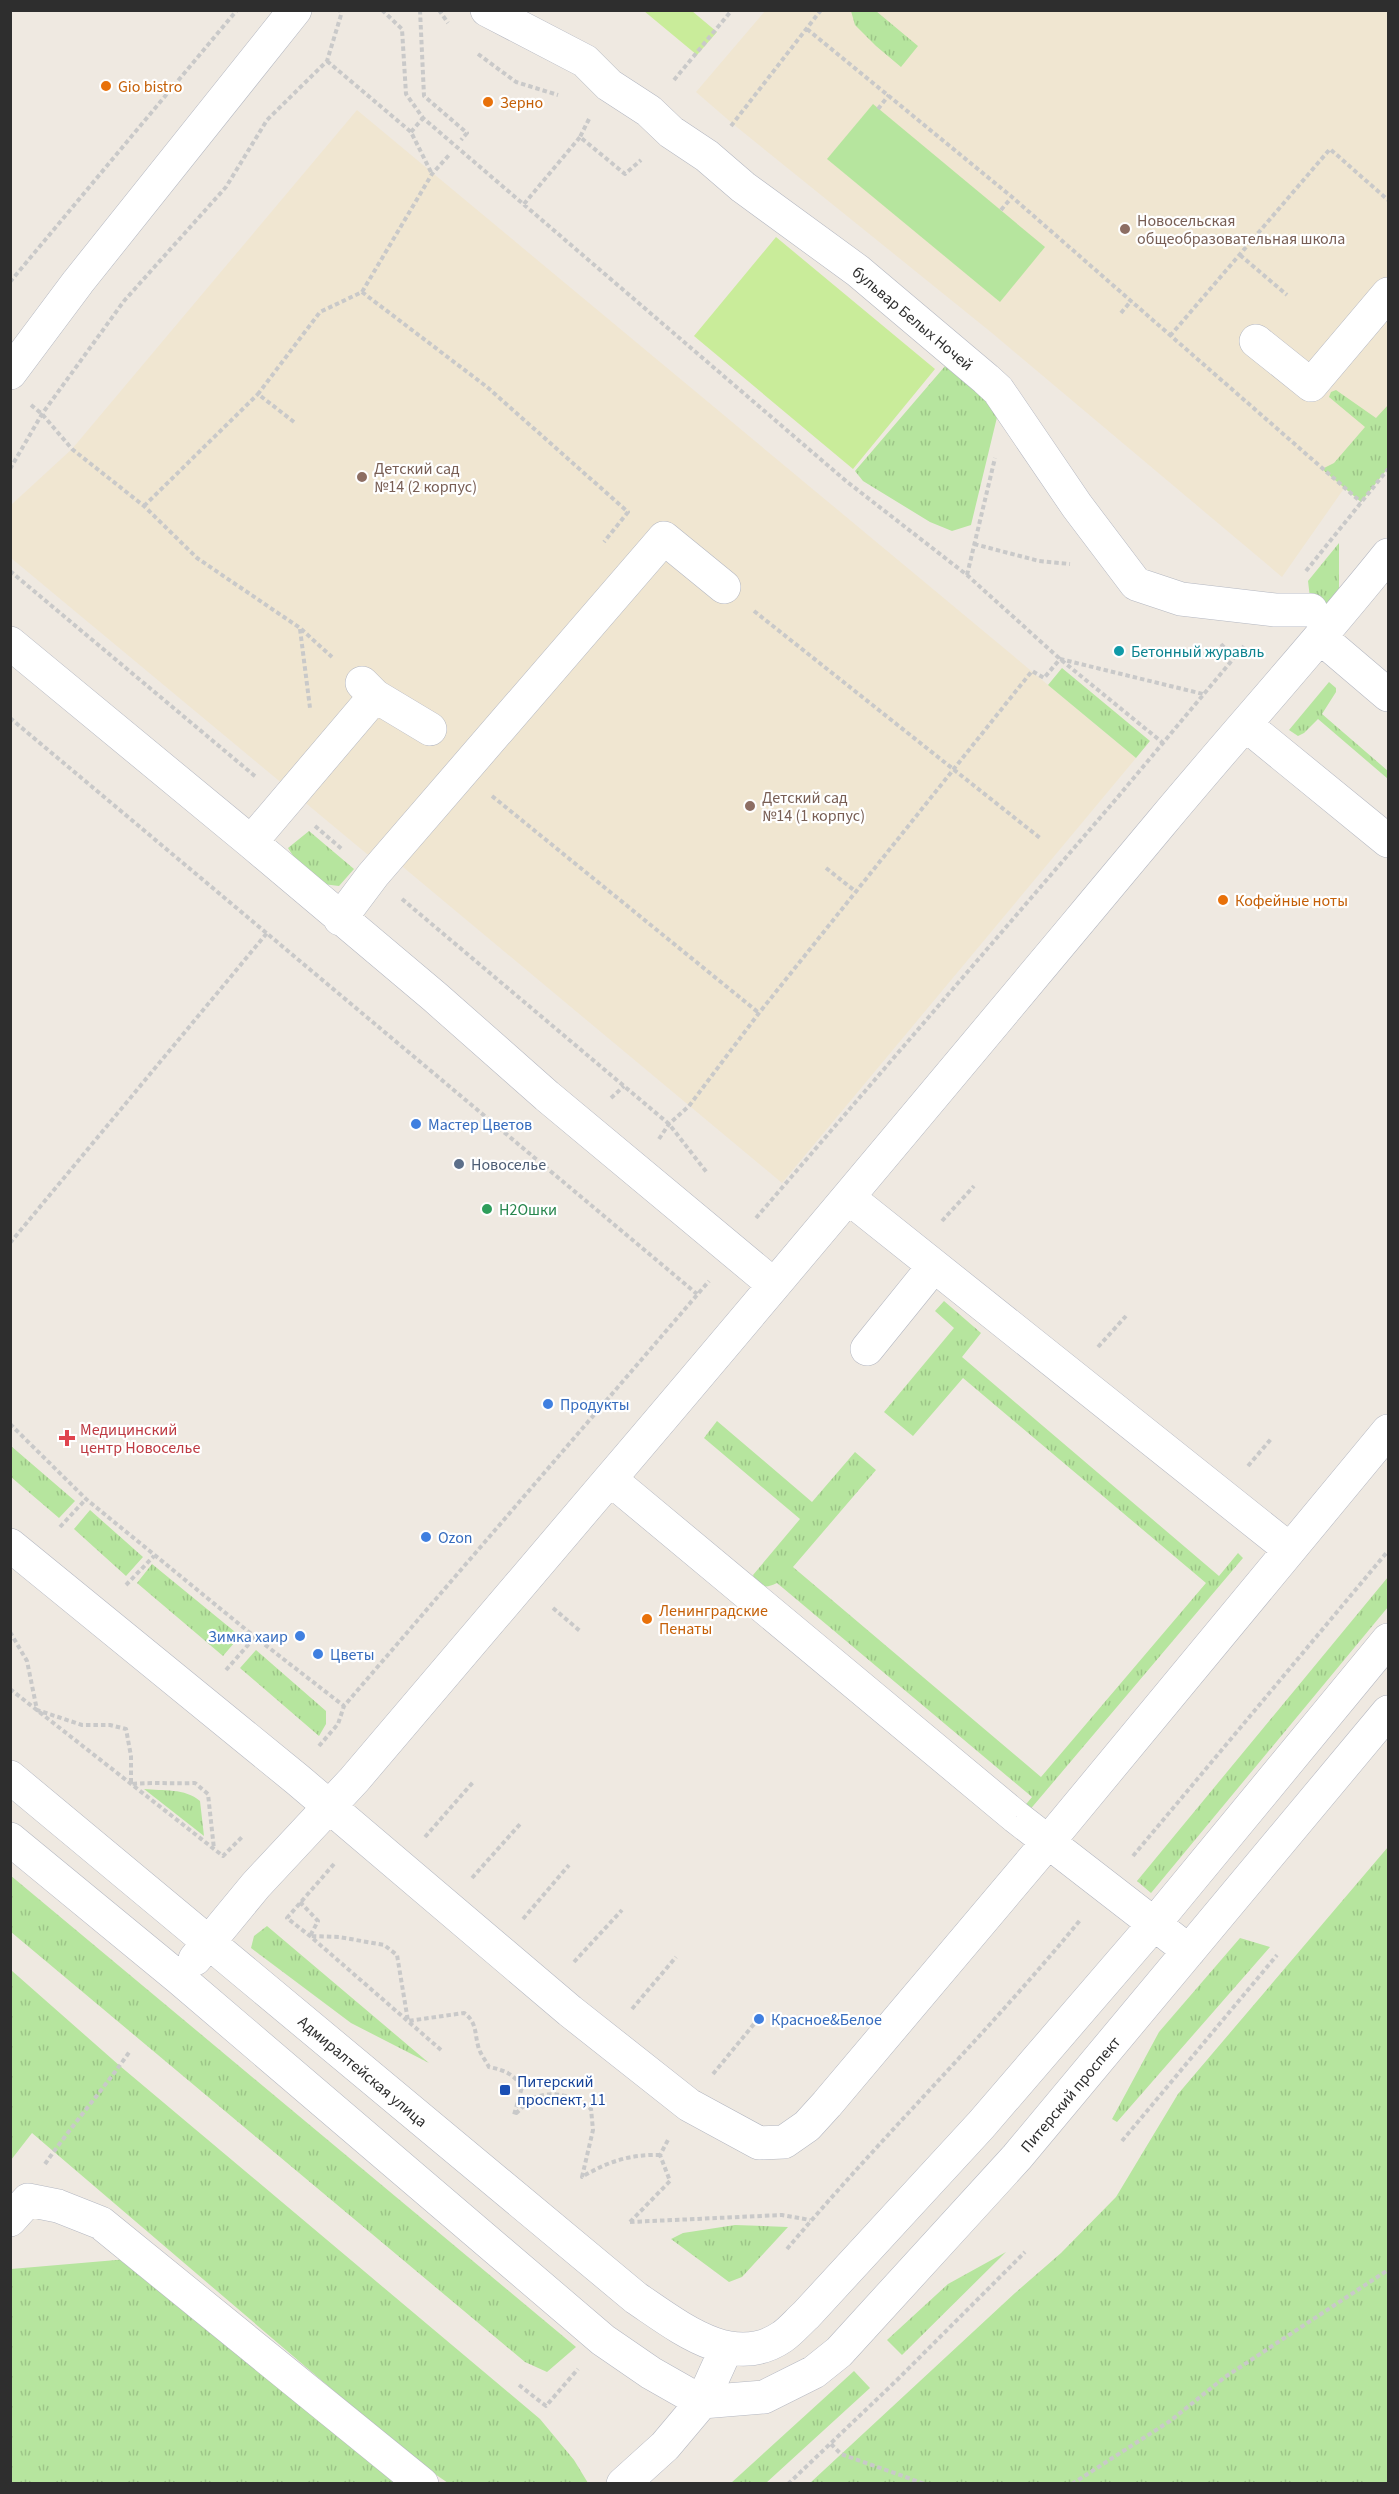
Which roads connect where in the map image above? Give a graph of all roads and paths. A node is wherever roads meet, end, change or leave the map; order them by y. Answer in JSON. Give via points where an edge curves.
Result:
{"nodes":[{"id":1,"x":237,"y":10,"type":"edge"},
{"id":2,"x":295,"y":10,"type":"edge"},
{"id":3,"x":340,"y":10,"type":"edge"},
{"id":4,"x":382,"y":10,"type":"edge"},
{"id":5,"x":420,"y":10,"type":"edge"},
{"id":6,"x":487,"y":10,"type":"edge"},
{"id":7,"x":732,"y":10,"type":"edge"},
{"id":8,"x":821,"y":10,"type":"edge"},
{"id":9,"x":807,"y":29,"type":"junction"},
{"id":10,"x":327,"y":61,"type":"junction"},
{"id":11,"x":678,"y":77,"type":"dead end"},
{"id":12,"x":889,"y":95,"type":"junction"},
{"id":13,"x":878,"y":109,"type":"dead end"},
{"id":14,"x":588,"y":110,"type":"dead end"},
{"id":15,"x":423,"y":118,"type":"junction"},
{"id":16,"x":411,"y":132,"type":"junction"},
{"id":17,"x":580,"y":137,"type":"junction"},
{"id":18,"x":461,"y":140,"type":"dead end"},
{"id":19,"x":450,"y":154,"type":"dead end"},
{"id":20,"x":646,"y":155,"type":"dead end"},
{"id":21,"x":706,"y":156,"type":"junction"},
{"id":22,"x":432,"y":174,"type":"junction"},
{"id":23,"x":1012,"y":197,"type":"junction"},
{"id":24,"x":1389,"y":200,"type":"edge"},
{"id":25,"x":524,"y":204,"type":"junction"},
{"id":26,"x":1001,"y":210,"type":"dead end"},
{"id":27,"x":1240,"y":255,"type":"junction"},
{"id":28,"x":10,"y":282,"type":"edge"},
{"id":29,"x":363,"y":292,"type":"junction"},
{"id":30,"x":1389,"y":294,"type":"edge"},
{"id":31,"x":1287,"y":295,"type":"dead end"},
{"id":32,"x":1131,"y":301,"type":"junction"},
{"id":33,"x":1121,"y":312,"type":"dead end"},
{"id":34,"x":1170,"y":336,"type":"junction"},
{"id":35,"x":1256,"y":341,"type":"dead end"},
{"id":36,"x":10,"y":373,"type":"edge"},
{"id":37,"x":258,"y":394,"type":"junction"},
{"id":38,"x":42,"y":414,"type":"junction"},
{"id":39,"x":294,"y":422,"type":"dead end"},
{"id":40,"x":995,"y":455,"type":"dead end"},
{"id":41,"x":10,"y":469,"type":"edge"},
{"id":42,"x":1389,"y":469,"type":"edge"},
{"id":43,"x":1361,"y":502,"type":"junction"},
{"id":44,"x":144,"y":506,"type":"junction"},
{"id":45,"x":975,"y":544,"type":"junction"},
{"id":46,"x":598,"y":549,"type":"dead end"},
{"id":47,"x":1389,"y":555,"type":"edge"},
{"id":48,"x":1039,"y":561,"type":"dead end"},
{"id":49,"x":10,"y":571,"type":"edge"},
{"id":50,"x":967,"y":575,"type":"junction"},
{"id":51,"x":724,"y":587,"type":"joint"},
{"id":52,"x":1275,"y":610,"type":"junction"},
{"id":53,"x":1316,"y":624,"type":"junction"},
{"id":54,"x":300,"y":628,"type":"junction"},
{"id":55,"x":10,"y":643,"type":"edge"},
{"id":56,"x":1060,"y":659,"type":"junction"},
{"id":57,"x":368,"y":689,"type":"junction"},
{"id":58,"x":1203,"y":694,"type":"junction"},
{"id":59,"x":1389,"y":695,"type":"edge"},
{"id":60,"x":302,"y":717,"type":"dead end"},
{"id":61,"x":10,"y":718,"type":"edge"},
{"id":62,"x":1246,"y":725,"type":"junction"},
{"id":63,"x":430,"y":729,"type":"dead end"},
{"id":64,"x":1163,"y":743,"type":"junction"},
{"id":65,"x":952,"y":769,"type":"junction"},
{"id":66,"x":264,"y":784,"type":"dead end"},
{"id":67,"x":484,"y":790,"type":"dead end"},
{"id":68,"x":312,"y":824,"type":"dead end"},
{"id":69,"x":1040,"y":838,"type":"dead end"},
{"id":70,"x":1389,"y":841,"type":"edge"},
{"id":71,"x":251,"y":842,"type":"junction"},
{"id":72,"x":346,"y":852,"type":"dead end"},
{"id":73,"x":826,"y":868,"type":"dead end"},
{"id":74,"x":855,"y":891,"type":"junction"},
{"id":75,"x":396,"y":894,"type":"dead end"},
{"id":76,"x":340,"y":919,"type":"junction"},
{"id":77,"x":267,"y":933,"type":"junction"},
{"id":78,"x":759,"y":1013,"type":"junction"},
{"id":79,"x":669,"y":1124,"type":"junction"},
{"id":80,"x":658,"y":1141,"type":"dead end"},
{"id":81,"x":712,"y":1181,"type":"dead end"},
{"id":82,"x":974,"y":1186,"type":"dead end"},
{"id":83,"x":849,"y":1198,"type":"junction"},
{"id":84,"x":756,"y":1219,"type":"dead end"},
{"id":85,"x":937,"y":1226,"type":"dead end"},
{"id":86,"x":10,"y":1243,"type":"edge"},
{"id":87,"x":933,"y":1266,"type":"junction"},
{"id":88,"x":712,"y":1277,"type":"dead end"},
{"id":89,"x":774,"y":1285,"type":"junction"},
{"id":90,"x":698,"y":1294,"type":"junction"},
{"id":91,"x":1126,"y":1316,"type":"dead end"},
{"id":92,"x":867,"y":1349,"type":"dead end"},
{"id":93,"x":1092,"y":1353,"type":"dead end"},
{"id":94,"x":10,"y":1424,"type":"edge"},
{"id":95,"x":1389,"y":1431,"type":"edge"},
{"id":96,"x":1271,"y":1439,"type":"dead end"},
{"id":97,"x":1241,"y":1473,"type":"dead end"},
{"id":98,"x":610,"y":1479,"type":"junction"},
{"id":99,"x":86,"y":1499,"type":"junction"},
{"id":100,"x":60,"y":1527,"type":"dead end"},
{"id":101,"x":10,"y":1545,"type":"edge"},
{"id":102,"x":1289,"y":1549,"type":"junction"},
{"id":103,"x":1389,"y":1551,"type":"edge"},
{"id":104,"x":154,"y":1556,"type":"junction"},
{"id":105,"x":126,"y":1585,"type":"dead end"},
{"id":106,"x":551,"y":1606,"type":"dead end"},
{"id":107,"x":580,"y":1630,"type":"dead end"},
{"id":108,"x":10,"y":1632,"type":"edge"},
{"id":109,"x":255,"y":1637,"type":"junction"},
{"id":110,"x":1389,"y":1640,"type":"edge"},
{"id":111,"x":226,"y":1670,"type":"dead end"},
{"id":112,"x":10,"y":1689,"type":"edge"},
{"id":113,"x":344,"y":1706,"type":"junction"},
{"id":114,"x":37,"y":1710,"type":"junction"},
{"id":115,"x":1389,"y":1712,"type":"edge"},
{"id":116,"x":314,"y":1754,"type":"dead end"},
{"id":117,"x":10,"y":1777,"type":"edge"},
{"id":118,"x":474,"y":1781,"type":"dead end"},
{"id":119,"x":131,"y":1784,"type":"junction"},
{"id":120,"x":330,"y":1807,"type":"junction"},
{"id":121,"x":521,"y":1823,"type":"dead end"},
{"id":122,"x":10,"y":1839,"type":"edge"},
{"id":123,"x":1147,"y":1839,"type":"dead end"},
{"id":124,"x":423,"y":1840,"type":"dead end"},
{"id":125,"x":1048,"y":1842,"type":"junction"},
{"id":126,"x":214,"y":1849,"type":"junction"},
{"id":127,"x":223,"y":1856,"type":"dead end"},
{"id":128,"x":336,"y":1862,"type":"dead end"},
{"id":129,"x":570,"y":1864,"type":"dead end"},
{"id":130,"x":471,"y":1880,"type":"dead end"},
{"id":131,"x":300,"y":1902,"type":"junction"},
{"id":132,"x":622,"y":1910,"type":"dead end"},
{"id":133,"x":1083,"y":1916,"type":"dead end"},
{"id":134,"x":521,"y":1921,"type":"dead end"},
{"id":135,"x":1154,"y":1924,"type":"junction"},
{"id":136,"x":310,"y":1936,"type":"junction"},
{"id":137,"x":210,"y":1942,"type":"junction"},
{"id":138,"x":1189,"y":1951,"type":"junction"},
{"id":139,"x":1277,"y":1955,"type":"dead end"},
{"id":140,"x":676,"y":1957,"type":"dead end"},
{"id":141,"x":573,"y":1964,"type":"dead end"},
{"id":142,"x":179,"y":1978,"type":"junction"},
{"id":143,"x":630,"y":2011,"type":"dead end"},
{"id":144,"x":408,"y":2021,"type":"junction"},
{"id":145,"x":754,"y":2024,"type":"dead end"},
{"id":146,"x":441,"y":2050,"type":"dead end"},
{"id":147,"x":130,"y":2051,"type":"dead end"},
{"id":148,"x":709,"y":2078,"type":"dead end"},
{"id":149,"x":68,"y":2131,"type":"dead end"},
{"id":150,"x":1122,"y":2141,"type":"dead end"},
{"id":151,"x":10,"y":2220,"type":"edge"},
{"id":152,"x":810,"y":2220,"type":"junction"},
{"id":153,"x":787,"y":2249,"type":"dead end"},
{"id":154,"x":1026,"y":2252,"type":"dead end"},
{"id":155,"x":1389,"y":2270,"type":"edge"},
{"id":156,"x":726,"y":2349,"type":"junction"},
{"id":157,"x":582,"y":2364,"type":"dead end"},
{"id":158,"x":519,"y":2385,"type":"dead end"},
{"id":159,"x":702,"y":2402,"type":"junction"},
{"id":160,"x":831,"y":2444,"type":"junction"},
{"id":161,"x":422,"y":2484,"type":"edge"},
{"id":162,"x":622,"y":2484,"type":"edge"},
{"id":163,"x":788,"y":2484,"type":"edge"},
{"id":164,"x":924,"y":2484,"type":"edge"},
{"id":165,"x":1072,"y":2484,"type":"edge"}],
"edges":[{"from":1,"to":28,"type":"path"},
{"from":2,"to":36,"type":"street"},
{"from":3,"to":10,"type":"path"},
{"from":4,"to":15,"type":"path","via":[[402,29],[406,94]]},
{"from":5,"to":18,"type":"path","via":[[424,96],[467,133]]},
{"from":6,"to":21,"type":"street","name":"бульвар Белых Ночей","via":[[585,61],[609,85]]},
{"from":7,"to":11,"type":"path"},
{"from":8,"to":9,"type":"path"},
{"from":9,"to":12,"type":"path"},
{"from":9,"to":21,"type":"path"},
{"from":10,"to":16,"type":"path"},
{"from":10,"to":38,"type":"path","via":[[267,120],[226,187],[124,301]]},
{"from":12,"to":13,"type":"path"},
{"from":12,"to":23,"type":"path"},
{"from":14,"to":17,"type":"path","via":[[589,119]]},
{"from":15,"to":16,"type":"path"},
{"from":15,"to":25,"type":"path"},
{"from":16,"to":22,"type":"path"},
{"from":17,"to":20,"type":"path","via":[[625,174]]},
{"from":17,"to":25,"type":"path"},
{"from":19,"to":22,"type":"path"},
{"from":21,"to":52,"type":"street","name":"бульвар Белых Ночей","via":[[864,276],[998,390],[1136,584],[1181,599]]},
{"from":22,"to":29,"type":"path"},
{"from":23,"to":26,"type":"path"},
{"from":23,"to":32,"type":"path"},
{"from":24,"to":27,"type":"path","via":[[1330,149]]},
{"from":25,"to":50,"type":"path","via":[[846,481]]},
{"from":27,"to":31,"type":"path"},
{"from":27,"to":34,"type":"path"},
{"from":29,"to":37,"type":"path","via":[[320,312]]},
{"from":29,"to":46,"type":"path","via":[[486,387],[628,512]]},
{"from":30,"to":35,"type":"street","via":[[1311,385]]},
{"from":32,"to":33,"type":"path"},
{"from":32,"to":34,"type":"path"},
{"from":34,"to":43,"type":"path"},
{"from":37,"to":39,"type":"path"},
{"from":37,"to":44,"type":"path"},
{"from":38,"to":41,"type":"path"},
{"from":38,"to":44,"type":"path","via":[[72,449]]},
{"from":40,"to":45,"type":"path"},
{"from":42,"to":43,"type":"path"},
{"from":43,"to":52,"type":"path"},
{"from":44,"to":54,"type":"path","via":[[197,558]]},
{"from":45,"to":48,"type":"path"},
{"from":45,"to":50,"type":"path"},
{"from":47,"to":53,"type":"street"},
{"from":49,"to":66,"type":"path"},
{"from":50,"to":56,"type":"path"},
{"from":51,"to":65,"type":"path"},
{"from":51,"to":76,"type":"street","via":[[664,538],[373,875]]},
{"from":52,"to":53,"type":"street","name":"бульвар Белых Ночей"},
{"from":52,"to":58,"type":"path"},
{"from":53,"to":59,"type":"street"},
{"from":53,"to":62,"type":"street"},
{"from":54,"to":57,"type":"path"},
{"from":54,"to":60,"type":"path","via":[[310,708]]},
{"from":55,"to":71,"type":"street"},
{"from":56,"to":58,"type":"path"},
{"from":56,"to":64,"type":"path"},
{"from":56,"to":65,"type":"path","via":[[1044,678],[1032,671]]},
{"from":57,"to":63,"type":"street"},
{"from":57,"to":71,"type":"street"},
{"from":58,"to":64,"type":"path"},
{"from":61,"to":77,"type":"path"},
{"from":62,"to":70,"type":"street"},
{"from":62,"to":83,"type":"street"},
{"from":64,"to":84,"type":"path"},
{"from":65,"to":69,"type":"path"},
{"from":65,"to":74,"type":"path"},
{"from":67,"to":78,"type":"path"},
{"from":68,"to":72,"type":"path"},
{"from":71,"to":76,"type":"street"},
{"from":73,"to":74,"type":"path"},
{"from":74,"to":78,"type":"path"},
{"from":75,"to":79,"type":"path"},
{"from":76,"to":89,"type":"street"},
{"from":77,"to":86,"type":"path"},
{"from":77,"to":90,"type":"path"},
{"from":78,"to":79,"type":"path","via":[[690,1107]]},
{"from":79,"to":80,"type":"path"},
{"from":79,"to":81,"type":"path"},
{"from":82,"to":85,"type":"path"},
{"from":83,"to":87,"type":"street"},
{"from":83,"to":89,"type":"street"},
{"from":87,"to":92,"type":"street"},
{"from":87,"to":102,"type":"street"},
{"from":88,"to":90,"type":"path"},
{"from":89,"to":98,"type":"street"},
{"from":90,"to":113,"type":"path"},
{"from":91,"to":93,"type":"path"},
{"from":94,"to":99,"type":"path"},
{"from":95,"to":102,"type":"street"},
{"from":96,"to":97,"type":"path"},
{"from":98,"to":120,"type":"street"},
{"from":98,"to":125,"type":"street"},
{"from":99,"to":100,"type":"path"},
{"from":99,"to":104,"type":"path"},
{"from":101,"to":120,"type":"street"},
{"from":102,"to":125,"type":"street"},
{"from":103,"to":123,"type":"path"},
{"from":104,"to":105,"type":"path"},
{"from":104,"to":109,"type":"path"},
{"from":106,"to":107,"type":"path"},
{"from":108,"to":114,"type":"path","via":[[27,1661]]},
{"from":109,"to":111,"type":"path"},
{"from":109,"to":113,"type":"path"},
{"from":110,"to":135,"type":"street"},
{"from":112,"to":114,"type":"path"},
{"from":113,"to":116,"type":"path","via":[[338,1724]]},
{"from":114,"to":119,"type":"path"},
{"from":114,"to":119,"type":"path","via":[[82,1725],[126,1729]]},
{"from":115,"to":138,"type":"street","name":"Питерский проспект"},
{"from":117,"to":137,"type":"street","name":"Адмиралтейская улица"},
{"from":118,"to":124,"type":"path"},
{"from":119,"to":126,"type":"path"},
{"from":119,"to":126,"type":"path","via":[[195,1783],[208,1794]]},
{"from":120,"to":125,"type":"street","via":[[570,2011],[680,2098],[759,2143],[784,2142],[807,2126]]},
{"from":120,"to":137,"type":"street","via":[[256,1885]]},
{"from":121,"to":130,"type":"path"},
{"from":122,"to":142,"type":"street"},
{"from":125,"to":135,"type":"street"},
{"from":126,"to":127,"type":"path"},
{"from":128,"to":131,"type":"path"},
{"from":129,"to":134,"type":"path"},
{"from":131,"to":136,"type":"path","via":[[318,1921]]},
{"from":131,"to":136,"type":"path","via":[[286,1918]]},
{"from":132,"to":141,"type":"path"},
{"from":133,"to":152,"type":"path"},
{"from":135,"to":138,"type":"street"},
{"from":135,"to":156,"type":"street","via":[[981,2125],[806,2315],[782,2337],[756,2349]]},
{"from":136,"to":144,"type":"path"},
{"from":136,"to":144,"type":"path","via":[[339,1936],[384,1944],[397,1955]]},
{"from":137,"to":142,"type":"street"},
{"from":137,"to":156,"type":"street","name":"Адмиралтейская улица","via":[[636,2298],[681,2328]]},
{"from":138,"to":159,"type":"street","name":"Питерский проспект","via":[[1017,2157],[839,2352],[814,2372],[764,2397]]},
{"from":139,"to":150,"type":"path"},
{"from":140,"to":143,"type":"path"},
{"from":142,"to":159,"type":"street","via":[[603,2340]]},
{"from":144,"to":146,"type":"path"},
{"from":144,"to":152,"type":"path","via":[[464,2013],[471,2019],[479,2050],[489,2067],[505,2070],[522,2087],[514,2115],[532,2099],[550,2094],[582,2101],[591,2109],[593,2130],[582,2177],[620,2158],[660,2155],[669,2181],[630,2222],[782,2215]]},
{"from":145,"to":148,"type":"path"},
{"from":147,"to":149,"type":"path"},
{"from":151,"to":161,"type":"street","via":[[28,2200],[58,2206],[101,2223]]},
{"from":152,"to":153,"type":"path"},
{"from":154,"to":160,"type":"path"},
{"from":155,"to":165,"type":"path","via":[[1225,2377],[1170,2421]]},
{"from":156,"to":159,"type":"street"},
{"from":157,"to":158,"type":"path","via":[[546,2406]]},
{"from":159,"to":162,"type":"street","via":[[665,2446]]},
{"from":160,"to":163,"type":"path"},
{"from":160,"to":164,"type":"path","via":[[841,2454]]}]}
